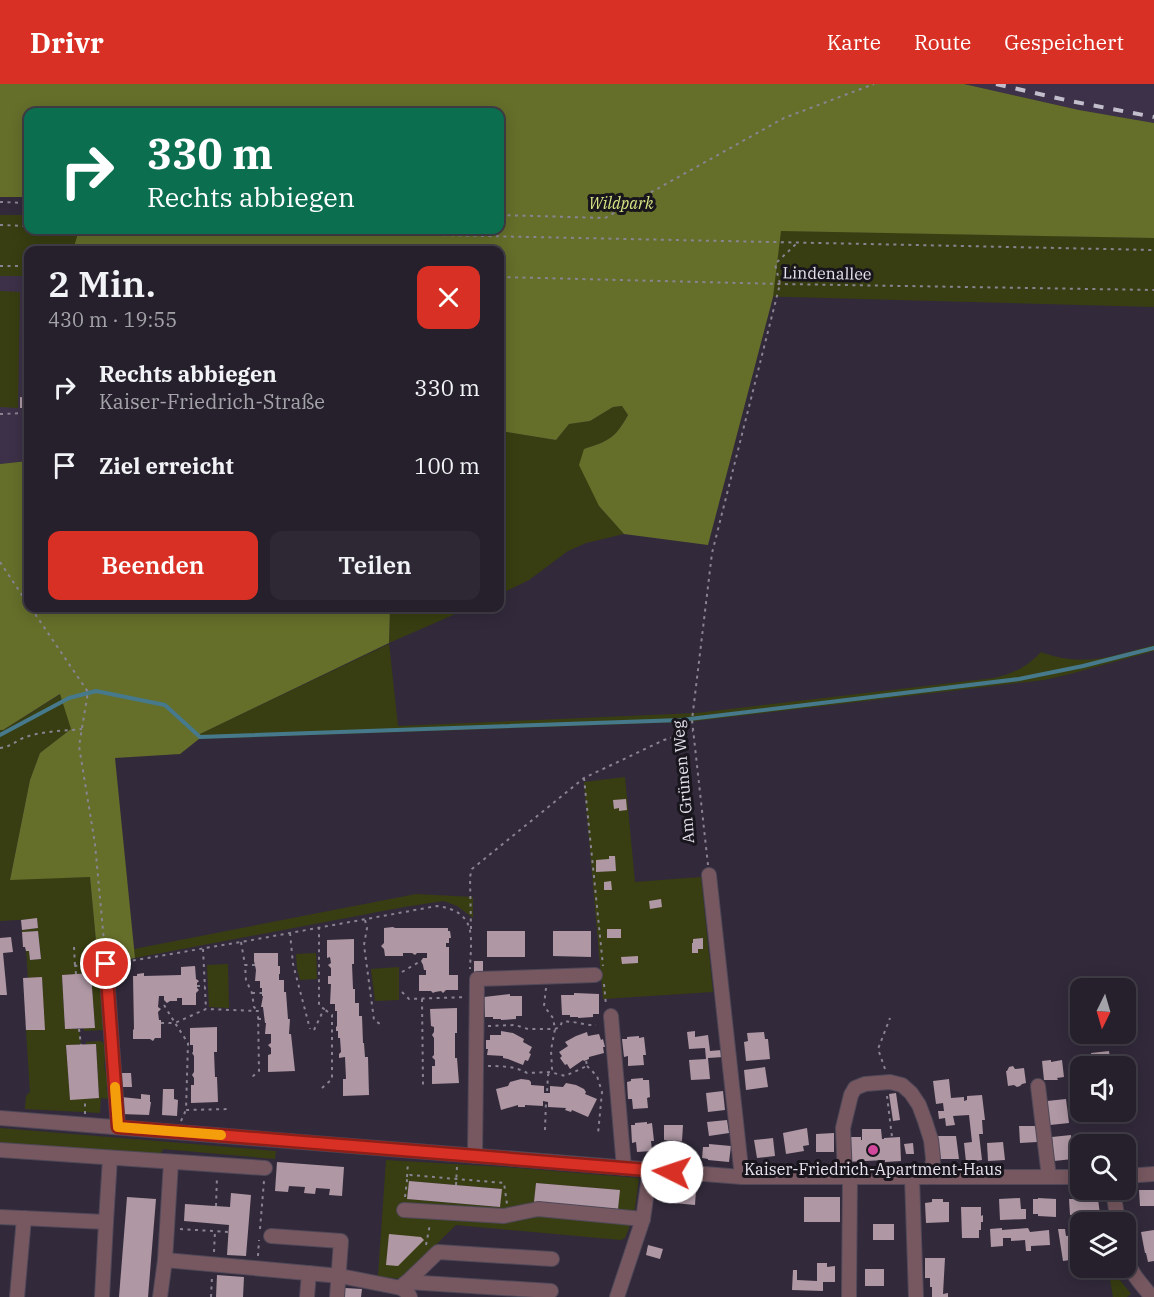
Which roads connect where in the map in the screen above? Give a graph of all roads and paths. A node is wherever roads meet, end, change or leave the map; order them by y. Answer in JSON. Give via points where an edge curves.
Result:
{"nodes":[{"id":1,"x":874,"y":84,"type":"edge"},
{"id":2,"x":0,"y":202,"type":"edge"},
{"id":3,"x":24,"y":203,"type":"edge"},
{"id":4,"x":504,"y":215,"type":"edge"},
{"id":5,"x":0,"y":225,"type":"edge"},
{"id":6,"x":24,"y":226,"type":"edge"},
{"id":7,"x":381,"y":234,"type":"edge"},
{"id":8,"x":797,"y":243,"type":"junction"},
{"id":9,"x":1154,"y":250,"type":"edge"},
{"id":10,"x":0,"y":266,"type":"edge"},
{"id":11,"x":24,"y":266,"type":"edge"},
{"id":12,"x":504,"y":277,"type":"edge"},
{"id":13,"x":780,"y":284,"type":"junction"},
{"id":14,"x":1154,"y":290,"type":"edge"},
{"id":15,"x":24,"y":413,"type":"edge"},
{"id":16,"x":0,"y":414,"type":"edge"},
{"id":17,"x":0,"y":562,"type":"edge"},
{"id":18,"x":24,"y":597,"type":"edge"},
{"id":19,"x":34,"y":612,"type":"edge"},
{"id":20,"x":82,"y":729,"type":"junction"},
{"id":21,"x":693,"y":730,"type":"junction"},
{"id":22,"x":0,"y":748,"type":"edge"},
{"id":23,"x":584,"y":778,"type":"junction"},
{"id":24,"x":709,"y":875,"type":"joint"},
{"id":25,"x":364,"y":920,"type":"junction"},
{"id":26,"x":319,"y":928,"type":"junction"},
{"id":27,"x":471,"y":932,"type":"junction"},
{"id":28,"x":290,"y":933,"type":"junction"},
{"id":29,"x":241,"y":942,"type":"junction"},
{"id":30,"x":74,"y":947,"type":"dead end"},
{"id":31,"x":203,"y":949,"type":"junction"},
{"id":32,"x":421,"y":961,"type":"dead end"},
{"id":33,"x":106,"y":964,"type":"junction"},
{"id":34,"x":245,"y":965,"type":"junction"},
{"id":35,"x":255,"y":965,"type":"dead end"},
{"id":36,"x":75,"y":966,"type":"junction"},
{"id":37,"x":402,"y":972,"type":"dead end"},
{"id":38,"x":600,"y":972,"type":"junction"},
{"id":39,"x":76,"y":974,"type":"dead end"},
{"id":40,"x":546,"y":976,"type":"junction"},
{"id":41,"x":477,"y":979,"type":"junction"},
{"id":42,"x":197,"y":986,"type":"dead end"},
{"id":43,"x":205,"y":986,"type":"junction"},
{"id":44,"x":402,"y":992,"type":"dead end"},
{"id":45,"x":252,"y":993,"type":"junction"},
{"id":46,"x":262,"y":993,"type":"dead end"},
{"id":47,"x":462,"y":998,"type":"dead end"},
{"id":48,"x":422,"y":999,"type":"junction"},
{"id":49,"x":164,"y":1005,"type":"dead end"},
{"id":50,"x":206,"y":1009,"type":"junction"},
{"id":51,"x":324,"y":1009,"type":"junction"},
{"id":52,"x":258,"y":1011,"type":"junction"},
{"id":53,"x":611,"y":1016,"type":"joint"},
{"id":54,"x":258,"y":1019,"type":"junction"},
{"id":55,"x":265,"y":1019,"type":"dead end"},
{"id":56,"x":161,"y":1023,"type":"dead end"},
{"id":57,"x":175,"y":1023,"type":"junction"},
{"id":58,"x":380,"y":1024,"type":"dead end"},
{"id":59,"x":477,"y":1024,"type":"junction"},
{"id":60,"x":596,"y":1025,"type":"dead end"},
{"id":61,"x":79,"y":1029,"type":"dead end"},
{"id":62,"x":555,"y":1029,"type":"junction"},
{"id":63,"x":81,"y":1044,"type":"dead end"},
{"id":64,"x":586,"y":1060,"type":"dead end"},
{"id":65,"x":587,"y":1066,"type":"junction"},
{"id":66,"x":476,"y":1068,"type":"junction"},
{"id":67,"x":550,"y":1072,"type":"junction"},
{"id":68,"x":249,"y":1076,"type":"dead end"},
{"id":69,"x":427,"y":1085,"type":"dead end"},
{"id":70,"x":1038,"y":1086,"type":"dead end"},
{"id":71,"x":322,"y":1088,"type":"dead end"},
{"id":72,"x":547,"y":1093,"type":"dead end"},
{"id":73,"x":85,"y":1099,"type":"dead end"},
{"id":74,"x":546,"y":1101,"type":"dead end"},
{"id":75,"x":229,"y":1109,"type":"dead end"},
{"id":76,"x":84,"y":1117,"type":"dead end"},
{"id":77,"x":0,"y":1118,"type":"edge"},
{"id":78,"x":118,"y":1127,"type":"junction"},
{"id":79,"x":545,"y":1130,"type":"dead end"},
{"id":80,"x":598,"y":1134,"type":"dead end"},
{"id":81,"x":0,"y":1150,"type":"edge"},
{"id":82,"x":409,"y":1150,"type":"junction"},
{"id":83,"x":475,"y":1156,"type":"junction"},
{"id":84,"x":110,"y":1158,"type":"junction"},
{"id":85,"x":171,"y":1162,"type":"junction"},
{"id":86,"x":218,"y":1165,"type":"junction"},
{"id":87,"x":265,"y":1168,"type":"joint"},
{"id":88,"x":624,"y":1168,"type":"junction"},
{"id":89,"x":650,"y":1170,"type":"junction"},
{"id":90,"x":457,"y":1172,"type":"dead end"},
{"id":91,"x":1154,"y":1174,"type":"edge"},
{"id":92,"x":1136,"y":1175,"type":"edge"},
{"id":93,"x":425,"y":1176,"type":"junction"},
{"id":94,"x":742,"y":1177,"type":"junction"},
{"id":95,"x":848,"y":1177,"type":"junction"},
{"id":96,"x":912,"y":1177,"type":"junction"},
{"id":97,"x":932,"y":1177,"type":"junction"},
{"id":98,"x":1049,"y":1177,"type":"junction"},
{"id":99,"x":1070,"y":1177,"type":"edge"},
{"id":100,"x":456,"y":1179,"type":"junction"},
{"id":101,"x":407,"y":1180,"type":"junction"},
{"id":102,"x":424,"y":1182,"type":"dead end"},
{"id":103,"x":487,"y":1182,"type":"junction"},
{"id":104,"x":456,"y":1185,"type":"dead end"},
{"id":105,"x":486,"y":1188,"type":"dead end"},
{"id":106,"x":216,"y":1206,"type":"dead end"},
{"id":107,"x":404,"y":1210,"type":"joint"},
{"id":108,"x":432,"y":1211,"type":"junction"},
{"id":109,"x":509,"y":1215,"type":"junction"},
{"id":110,"x":0,"y":1217,"type":"edge"},
{"id":111,"x":24,"y":1218,"type":"junction"},
{"id":112,"x":643,"y":1219,"type":"junction"},
{"id":113,"x":106,"y":1222,"type":"junction"},
{"id":114,"x":167,"y":1227,"type":"junction"},
{"id":115,"x":216,"y":1231,"type":"junction"},
{"id":116,"x":228,"y":1232,"type":"dead end"},
{"id":117,"x":271,"y":1236,"type":"dead end"},
{"id":118,"x":427,"y":1245,"type":"dead end"},
{"id":119,"x":552,"y":1259,"type":"dead end"},
{"id":120,"x":165,"y":1260,"type":"junction"},
{"id":121,"x":214,"y":1264,"type":"junction"},
{"id":122,"x":257,"y":1268,"type":"junction"},
{"id":123,"x":309,"y":1273,"type":"junction"},
{"id":124,"x":340,"y":1276,"type":"junction"},
{"id":125,"x":1135,"y":1278,"type":"edge"},
{"id":126,"x":406,"y":1289,"type":"edge"},
{"id":127,"x":551,"y":1291,"type":"dead end"},
{"id":128,"x":17,"y":1297,"type":"edge"},
{"id":129,"x":102,"y":1297,"type":"edge"},
{"id":130,"x":160,"y":1297,"type":"edge"},
{"id":131,"x":211,"y":1297,"type":"edge"},
{"id":132,"x":307,"y":1297,"type":"edge"},
{"id":133,"x":337,"y":1297,"type":"edge"},
{"id":134,"x":617,"y":1297,"type":"edge"},
{"id":135,"x":849,"y":1297,"type":"edge"},
{"id":136,"x":916,"y":1297,"type":"edge"},
{"id":137,"x":1152,"y":1297,"type":"edge"}],
"edges":[{"from":1,"to":4,"type":"path","via":[[784,118],[605,218]]},
{"from":2,"to":3,"type":"path"},
{"from":5,"to":6,"type":"path"},
{"from":7,"to":8,"type":"path"},
{"from":8,"to":9,"type":"path"},
{"from":8,"to":13,"type":"path","name":"Am Grünen Weg","via":[[775,264]]},
{"from":10,"to":11,"type":"path"},
{"from":12,"to":13,"type":"path","name":"Lindenallee"},
{"from":13,"to":14,"type":"path","name":"Lindenallee"},
{"from":13,"to":21,"type":"path","name":"Am Grünen Weg","via":[[712,553]]},
{"from":15,"to":16,"type":"path"},
{"from":17,"to":18,"type":"path"},
{"from":19,"to":20,"type":"path","via":[[88,692]]},
{"from":20,"to":22,"type":"path","via":[[46,732]]},
{"from":20,"to":33,"type":"path","via":[[79,746],[95,844]]},
{"from":21,"to":23,"type":"path"},
{"from":21,"to":24,"type":"path","name":"Am Grünen Weg"},
{"from":23,"to":27,"type":"path","via":[[472,869]]},
{"from":23,"to":38,"type":"path"},
{"from":24,"to":94,"type":"street"},
{"from":25,"to":26,"type":"path"},
{"from":25,"to":27,"type":"path","via":[[437,906],[462,916]]},
{"from":25,"to":58,"type":"path","via":[[374,1020]]},
{"from":26,"to":28,"type":"path"},
{"from":26,"to":51,"type":"path","via":[[319,1005]]},
{"from":27,"to":41,"type":"path","via":[[470,975]]},
{"from":28,"to":29,"type":"path"},
{"from":28,"to":51,"type":"path","via":[[293,964],[312,1030]]},
{"from":29,"to":31,"type":"path"},
{"from":29,"to":34,"type":"path"},
{"from":30,"to":36,"type":"path"},
{"from":31,"to":33,"type":"path"},
{"from":31,"to":43,"type":"path"},
{"from":32,"to":37,"type":"path"},
{"from":33,"to":36,"type":"path"},
{"from":33,"to":78,"type":"street"},
{"from":34,"to":35,"type":"path"},
{"from":34,"to":45,"type":"path"},
{"from":36,"to":39,"type":"path"},
{"from":38,"to":40,"type":"street"},
{"from":38,"to":53,"type":"path"},
{"from":40,"to":41,"type":"street"},
{"from":40,"to":62,"type":"path","via":[[544,1006]]},
{"from":41,"to":59,"type":"street"},
{"from":42,"to":43,"type":"path"},
{"from":43,"to":50,"type":"path"},
{"from":44,"to":48,"type":"path","via":[[409,999]]},
{"from":45,"to":46,"type":"path"},
{"from":45,"to":52,"type":"path"},
{"from":47,"to":48,"type":"path"},
{"from":48,"to":69,"type":"path","via":[[423,1085]]},
{"from":49,"to":57,"type":"path"},
{"from":50,"to":52,"type":"path"},
{"from":50,"to":57,"type":"path"},
{"from":51,"to":71,"type":"path","via":[[332,1015],[332,1079]]},
{"from":52,"to":54,"type":"path"},
{"from":53,"to":88,"type":"street"},
{"from":54,"to":55,"type":"path"},
{"from":54,"to":68,"type":"path","via":[[259,1071]]},
{"from":56,"to":57,"type":"path"},
{"from":57,"to":75,"type":"path","via":[[188,1043],[186,1110]]},
{"from":59,"to":62,"type":"path"},
{"from":59,"to":66,"type":"street"},
{"from":60,"to":62,"type":"path","via":[[567,1021]]},
{"from":61,"to":63,"type":"path"},
{"from":62,"to":67,"type":"path"},
{"from":64,"to":65,"type":"path"},
{"from":65,"to":67,"type":"path","via":[[565,1076]]},
{"from":65,"to":80,"type":"path","via":[[597,1076],[602,1092]]},
{"from":66,"to":67,"type":"path","via":[[503,1066],[527,1073]]},
{"from":66,"to":83,"type":"street"},
{"from":67,"to":72,"type":"path"},
{"from":70,"to":98,"type":"street"},
{"from":73,"to":76,"type":"path"},
{"from":74,"to":79,"type":"path"},
{"from":77,"to":78,"type":"street"},
{"from":78,"to":82,"type":"street"},
{"from":81,"to":84,"type":"street"},
{"from":82,"to":83,"type":"street"},
{"from":82,"to":101,"type":"path"},
{"from":83,"to":88,"type":"street"},
{"from":84,"to":85,"type":"street"},
{"from":84,"to":113,"type":"street"},
{"from":85,"to":86,"type":"street"},
{"from":85,"to":114,"type":"street"},
{"from":86,"to":87,"type":"street"},
{"from":86,"to":106,"type":"path"},
{"from":87,"to":122,"type":"path"},
{"from":88,"to":89,"type":"street"},
{"from":89,"to":94,"type":"street"},
{"from":89,"to":112,"type":"street"},
{"from":90,"to":100,"type":"path"},
{"from":91,"to":92,"type":"street"},
{"from":93,"to":100,"type":"path"},
{"from":93,"to":101,"type":"path","via":[[410,1175]]},
{"from":93,"to":102,"type":"path"},
{"from":94,"to":95,"type":"street"},
{"from":95,"to":96,"type":"street"},
{"from":95,"to":97,"type":"street","via":[[843,1128],[851,1095],[855,1088],[865,1084],[890,1082],[902,1085],[919,1105],[931,1140]]},
{"from":95,"to":135,"type":"street"},
{"from":96,"to":97,"type":"street"},
{"from":96,"to":136,"type":"street"},
{"from":97,"to":98,"type":"street"},
{"from":98,"to":99,"type":"street"},
{"from":100,"to":103,"type":"path"},
{"from":100,"to":104,"type":"path"},
{"from":101,"to":107,"type":"path"},
{"from":103,"to":105,"type":"path"},
{"from":103,"to":109,"type":"path","via":[[504,1183]]},
{"from":107,"to":108,"type":"street"},
{"from":108,"to":109,"type":"street"},
{"from":108,"to":118,"type":"path"},
{"from":109,"to":112,"type":"street","via":[[538,1209]]},
{"from":110,"to":111,"type":"street"},
{"from":111,"to":113,"type":"street"},
{"from":111,"to":128,"type":"street"},
{"from":112,"to":134,"type":"street"},
{"from":113,"to":129,"type":"street"},
{"from":114,"to":115,"type":"path"},
{"from":114,"to":120,"type":"street"},
{"from":115,"to":116,"type":"path"},
{"from":115,"to":121,"type":"path"},
{"from":117,"to":124,"type":"street","via":[[341,1241]]},
{"from":119,"to":126,"type":"street","via":[[438,1252]]},
{"from":120,"to":121,"type":"street"},
{"from":120,"to":130,"type":"street"},
{"from":121,"to":122,"type":"street"},
{"from":121,"to":131,"type":"path"},
{"from":122,"to":123,"type":"street"},
{"from":123,"to":124,"type":"street"},
{"from":123,"to":132,"type":"street"},
{"from":124,"to":126,"type":"street"},
{"from":124,"to":133,"type":"street"},
{"from":125,"to":137,"type":"street"},
{"from":126,"to":127,"type":"street"}]}
